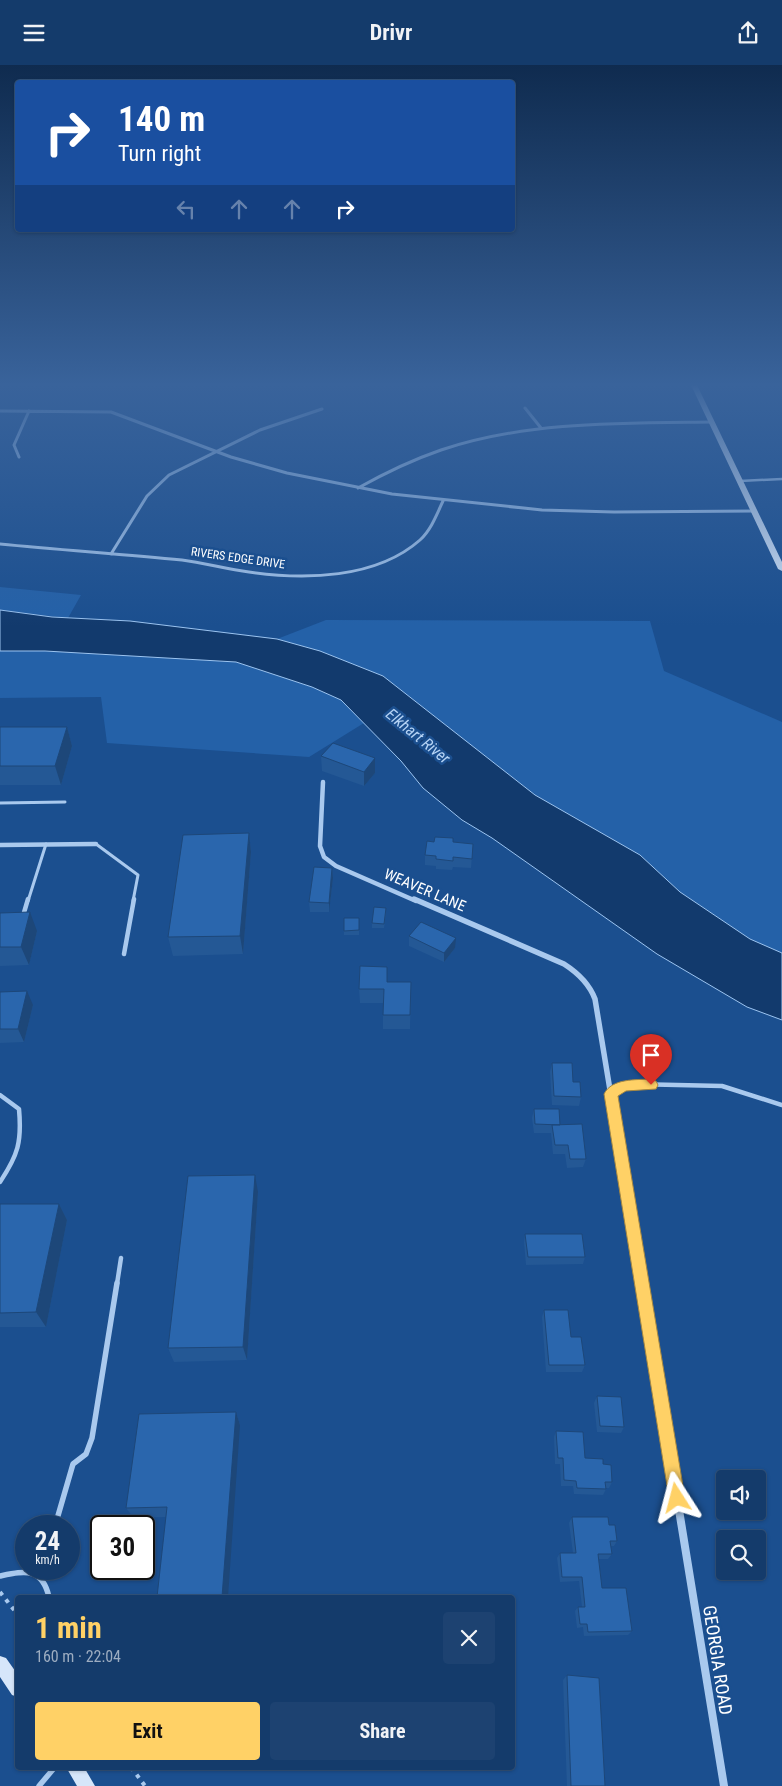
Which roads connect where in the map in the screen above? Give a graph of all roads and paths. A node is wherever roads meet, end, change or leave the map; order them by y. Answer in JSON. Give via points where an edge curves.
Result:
{"nodes":[{"id":1,"x":187,"y":465,"type":"edge"},
{"id":2,"x":260,"y":465,"type":"edge"},
{"id":3,"x":397,"y":465,"type":"edge"},
{"id":4,"x":733,"y":465,"type":"edge"},
{"id":5,"x":782,"y":479,"type":"edge"},
{"id":6,"x":740,"y":481,"type":"junction"},
{"id":7,"x":358,"y":488,"type":"junction"},
{"id":8,"x":443,"y":501,"type":"junction"},
{"id":9,"x":754,"y":511,"type":"junction"},
{"id":10,"x":0,"y":544,"type":"edge"},
{"id":11,"x":111,"y":554,"type":"junction"},
{"id":12,"x":782,"y":569,"type":"edge"},
{"id":13,"x":323,"y":782,"type":"dead end"},
{"id":14,"x":65,"y":802,"type":"dead end"},
{"id":15,"x":0,"y":803,"type":"edge"},
{"id":16,"x":46,"y":844,"type":"junction"},
{"id":17,"x":96,"y":844,"type":"joint"},
{"id":18,"x":0,"y":845,"type":"edge"},
{"id":19,"x":22,"y":919,"type":"edge"},
{"id":20,"x":124,"y":954,"type":"dead end"},
{"id":21,"x":584,"y":979,"type":"joint"},
{"id":22,"x":611,"y":1094,"type":"junction"},
{"id":23,"x":0,"y":1095,"type":"edge"},
{"id":24,"x":782,"y":1105,"type":"edge"},
{"id":25,"x":0,"y":1182,"type":"edge"},
{"id":26,"x":121,"y":1258,"type":"dead end"},
{"id":27,"x":59,"y":1515,"type":"edge"},
{"id":28,"x":15,"y":1573,"type":"edge"},
{"id":29,"x":0,"y":1576,"type":"edge"},
{"id":30,"x":45,"y":1580,"type":"edge"},
{"id":31,"x":0,"y":1592,"type":"edge"},
{"id":32,"x":50,"y":1595,"type":"edge"},
{"id":33,"x":15,"y":1611,"type":"edge"},
{"id":34,"x":0,"y":1664,"type":"edge"},
{"id":35,"x":15,"y":1681,"type":"edge"},
{"id":36,"x":52,"y":1770,"type":"edge"},
{"id":37,"x":76,"y":1770,"type":"edge"},
{"id":38,"x":133,"y":1770,"type":"edge"},
{"id":39,"x":39,"y":1786,"type":"edge"},
{"id":40,"x":87,"y":1786,"type":"edge"},
{"id":41,"x":145,"y":1786,"type":"edge"},
{"id":42,"x":724,"y":1786,"type":"edge"}],
"edges":[{"from":1,"to":11,"type":"street","via":[[153,489]]},
{"from":2,"to":7,"type":"street"},
{"from":3,"to":7,"type":"street"},
{"from":4,"to":6,"type":"street"},
{"from":5,"to":6,"type":"lane"},
{"from":6,"to":9,"type":"street"},
{"from":7,"to":8,"type":"street"},
{"from":8,"to":9,"type":"street","via":[[566,511]]},
{"from":8,"to":11,"type":"street","name":"RIVERS EDGE DRIVE","via":[[430,529],[408,549],[380,562],[340,573],[270,575],[190,561]]},
{"from":9,"to":12,"type":"street"},
{"from":10,"to":11,"type":"street","name":"RIVERS EDGE DRIVE"},
{"from":13,"to":21,"type":"street","name":"WEAVER LANE","via":[[320,847],[324,857],[336,866],[564,965]]},
{"from":14,"to":15,"type":"lane"},
{"from":16,"to":17,"type":"street"},
{"from":16,"to":18,"type":"street"},
{"from":16,"to":19,"type":"lane"},
{"from":17,"to":20,"type":"lane","via":[[138,875]]},
{"from":21,"to":22,"type":"street","name":"GEORGIA ROAD","via":[[595,999]]},
{"from":22,"to":24,"type":"lane","via":[[632,1084],[722,1086]]},
{"from":22,"to":42,"type":"street","name":"GEORGIA ROAD"},
{"from":23,"to":25,"type":"lane","via":[[19,1109],[22,1140],[15,1159]]},
{"from":26,"to":27,"type":"lane","via":[[92,1438],[86,1454],[72,1464]]},
{"from":28,"to":29,"type":"lane"},
{"from":30,"to":32,"type":"lane"},
{"from":31,"to":33,"type":"path"},
{"from":34,"to":35,"type":"street"},
{"from":36,"to":39,"type":"lane"},
{"from":37,"to":40,"type":"street"},
{"from":38,"to":41,"type":"path"}]}
